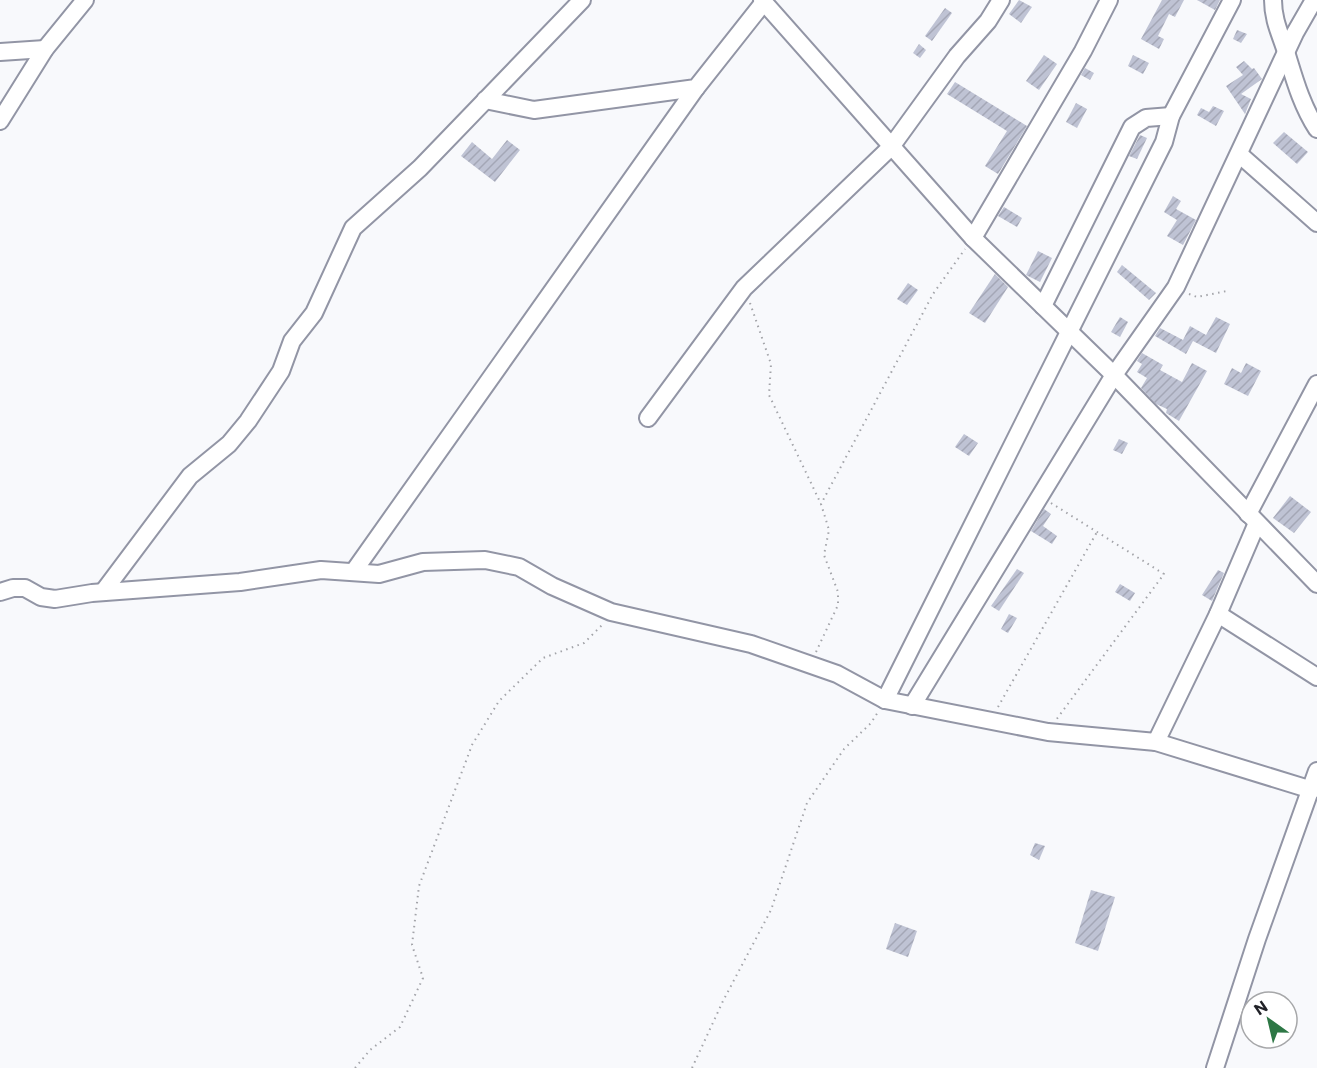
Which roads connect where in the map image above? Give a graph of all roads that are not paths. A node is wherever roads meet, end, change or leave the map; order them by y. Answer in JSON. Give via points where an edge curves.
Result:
{"nodes":[{"id":1,"x":85,"y":0,"type":"edge"},
{"id":2,"x":582,"y":0,"type":"edge"},
{"id":3,"x":1001,"y":0,"type":"edge"},
{"id":4,"x":1109,"y":0,"type":"edge"},
{"id":5,"x":1232,"y":0,"type":"edge"},
{"id":6,"x":1273,"y":0,"type":"edge"},
{"id":7,"x":1314,"y":0,"type":"edge"},
{"id":8,"x":763,"y":1,"type":"edge"},
{"id":9,"x":45,"y":49,"type":"junction"},
{"id":10,"x":0,"y":52,"type":"edge"},
{"id":11,"x":1287,"y":53,"type":"junction"},
{"id":12,"x":696,"y":88,"type":"junction"},
{"id":13,"x":485,"y":100,"type":"junction"},
{"id":14,"x":1172,"y":116,"type":"junction"},
{"id":15,"x":0,"y":121,"type":"edge"},
{"id":16,"x":1317,"y":129,"type":"edge"},
{"id":17,"x":891,"y":147,"type":"junction"},
{"id":18,"x":1239,"y":154,"type":"junction"},
{"id":19,"x":1317,"y":223,"type":"edge"},
{"id":20,"x":973,"y":237,"type":"junction"},
{"id":21,"x":1043,"y":306,"type":"junction"},
{"id":22,"x":1069,"y":331,"type":"junction"},
{"id":23,"x":1114,"y":375,"type":"junction"},
{"id":24,"x":1317,"y":384,"type":"edge"},
{"id":25,"x":648,"y":418,"type":"dead end"},
{"id":26,"x":1252,"y":518,"type":"junction"},
{"id":27,"x":354,"y":571,"type":"junction"},
{"id":28,"x":1317,"y":584,"type":"edge"},
{"id":29,"x":0,"y":592,"type":"edge"},
{"id":30,"x":103,"y":592,"type":"junction"},
{"id":31,"x":1218,"y":614,"type":"junction"},
{"id":32,"x":1317,"y":677,"type":"edge"},
{"id":33,"x":885,"y":700,"type":"junction"},
{"id":34,"x":912,"y":706,"type":"junction"},
{"id":35,"x":1156,"y":742,"type":"junction"},
{"id":36,"x":1317,"y":771,"type":"edge"},
{"id":37,"x":1312,"y":790,"type":"junction"},
{"id":38,"x":1215,"y":1068,"type":"edge"}],
"edges":[{"from":1,"to":9,"type":"street"},
{"from":2,"to":13,"type":"street"},
{"from":3,"to":17,"type":"street"},
{"from":4,"to":20,"type":"street"},
{"from":5,"to":14,"type":"street"},
{"from":6,"to":11,"type":"street","via":[[1273,19]]},
{"from":7,"to":11,"type":"street"},
{"from":8,"to":12,"type":"street"},
{"from":8,"to":17,"type":"street"},
{"from":9,"to":10,"type":"street"},
{"from":9,"to":15,"type":"street"},
{"from":11,"to":16,"type":"street","via":[[1297,92]]},
{"from":11,"to":18,"type":"street"},
{"from":12,"to":13,"type":"street","via":[[534,110]]},
{"from":12,"to":27,"type":"street"},
{"from":13,"to":30,"type":"street","via":[[420,168],[353,228],[314,313],[292,341],[281,371],[249,422],[190,476]]},
{"from":14,"to":21,"type":"street","via":[[1146,118],[1132,127]]},
{"from":14,"to":22,"type":"street","via":[[1164,142]]},
{"from":17,"to":20,"type":"street"},
{"from":17,"to":25,"type":"street","via":[[744,288]]},
{"from":18,"to":19,"type":"street"},
{"from":18,"to":23,"type":"street","via":[[1176,287]]},
{"from":20,"to":21,"type":"street"},
{"from":21,"to":22,"type":"street"},
{"from":22,"to":23,"type":"street"},
{"from":22,"to":33,"type":"street"},
{"from":23,"to":26,"type":"street"},
{"from":23,"to":34,"type":"street"},
{"from":24,"to":26,"type":"street"},
{"from":26,"to":28,"type":"street"},
{"from":26,"to":31,"type":"street"},
{"from":27,"to":30,"type":"street","via":[[321,570],[240,582]]},
{"from":27,"to":33,"type":"street","via":[[379,574],[423,562],[485,560],[519,567],[611,612],[751,644],[851,679]]},
{"from":29,"to":30,"type":"street","via":[[25,588],[41,597],[55,598]]},
{"from":31,"to":32,"type":"street"},
{"from":31,"to":35,"type":"street"},
{"from":33,"to":34,"type":"street"},
{"from":34,"to":35,"type":"street","via":[[1048,732]]},
{"from":35,"to":37,"type":"street"},
{"from":36,"to":37,"type":"street"},
{"from":37,"to":38,"type":"street"}]}
